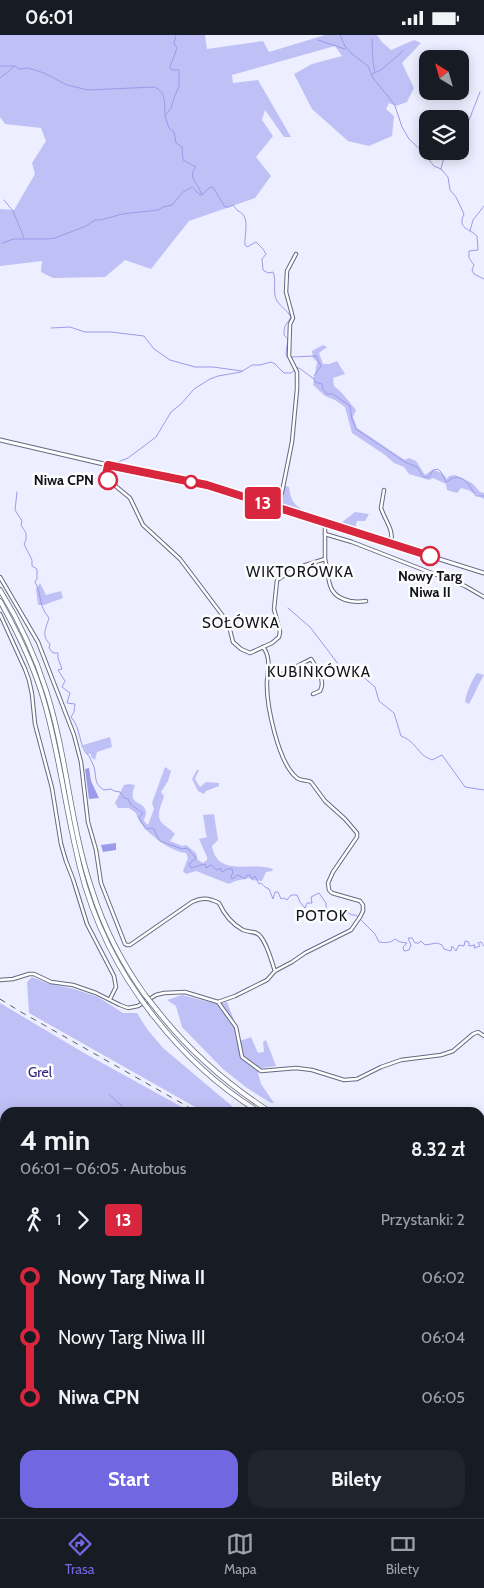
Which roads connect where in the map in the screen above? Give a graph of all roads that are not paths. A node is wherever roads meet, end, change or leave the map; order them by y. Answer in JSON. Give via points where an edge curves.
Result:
{"nodes":[{"id":1,"x":296,"y":254,"type":"dead end"},
{"id":2,"x":0,"y":440,"type":"edge"},
{"id":3,"x":108,"y":465,"type":"junction"},
{"id":4,"x":384,"y":490,"type":"dead end"},
{"id":5,"x":276,"y":507,"type":"junction"},
{"id":6,"x":325,"y":523,"type":"junction"},
{"id":7,"x":325,"y":534,"type":"junction"},
{"id":8,"x":391,"y":543,"type":"junction"},
{"id":9,"x":325,"y":559,"type":"junction"},
{"id":10,"x":484,"y":573,"type":"edge"},
{"id":11,"x":0,"y":577,"type":"edge"},
{"id":12,"x":0,"y":590,"type":"edge"},
{"id":13,"x":484,"y":597,"type":"edge"},
{"id":14,"x":0,"y":601,"type":"edge"},
{"id":15,"x":366,"y":601,"type":"dead end"},
{"id":16,"x":0,"y":614,"type":"edge"},
{"id":17,"x":263,"y":647,"type":"junction"},
{"id":18,"x":268,"y":675,"type":"junction"},
{"id":19,"x":313,"y":694,"type":"dead end"},
{"id":20,"x":276,"y":971,"type":"junction"},
{"id":21,"x":0,"y":980,"type":"edge"},
{"id":22,"x":110,"y":999,"type":"junction"},
{"id":23,"x":218,"y":1002,"type":"junction"},
{"id":24,"x":484,"y":1036,"type":"edge"},
{"id":25,"x":252,"y":1107,"type":"edge"},
{"id":26,"x":263,"y":1107,"type":"edge"}],
"edges":[{"from":1,"to":5,"type":"street","via":[[287,271],[286,292],[292,318],[288,356],[296,368],[297,389],[292,442]]},
{"from":2,"to":3,"type":"main road"},
{"from":3,"to":5,"type":"main road","via":[[207,485]]},
{"from":3,"to":17,"type":"street","via":[[107,479],[130,499],[143,525],[180,559],[224,616],[236,645],[250,653]]},
{"from":4,"to":8,"type":"street","via":[[380,508],[390,526]]},
{"from":5,"to":6,"type":"main road"},
{"from":6,"to":7,"type":"street"},
{"from":6,"to":8,"type":"main road"},
{"from":7,"to":9,"type":"street"},
{"from":7,"to":13,"type":"street","via":[[457,583]]},
{"from":8,"to":10,"type":"main road"},
{"from":9,"to":15,"type":"street","via":[[336,596]]},
{"from":9,"to":17,"type":"street","via":[[304,564],[277,579],[274,609],[280,632],[276,641]]},
{"from":11,"to":20,"type":"street","via":[[38,642],[74,735],[101,883],[125,944],[130,945],[196,900],[210,899],[220,903],[224,914],[238,926],[262,937]]},
{"from":12,"to":26,"type":"main road","bridge":true,"via":[[29,645],[47,690],[76,827],[95,899],[111,939],[145,995],[173,1030],[204,1062]]},
{"from":14,"to":25,"type":"main road","bridge":true,"via":[[27,654],[44,702],[86,891],[110,949],[140,998],[177,1044],[204,1071]]},
{"from":16,"to":22,"type":"street","via":[[29,680],[35,725],[52,788],[63,852],[87,924],[114,976],[116,987]]},
{"from":17,"to":18,"type":"street"},
{"from":18,"to":19,"type":"street","via":[[280,675],[311,659],[323,685]]},
{"from":18,"to":20,"type":"street","via":[[268,697],[283,758],[294,776],[311,782],[357,833],[333,872],[329,890],[363,905],[363,911],[351,930],[316,946]]},
{"from":20,"to":23,"type":"street","via":[[267,980]]},
{"from":21,"to":22,"type":"street","via":[[32,974]]},
{"from":22,"to":23,"type":"street","via":[[123,1007],[133,1008],[158,994],[181,992]]},
{"from":23,"to":24,"type":"street","via":[[236,1027],[242,1057],[261,1071],[296,1068],[344,1080],[357,1079],[401,1060],[453,1051],[473,1033]]}]}
